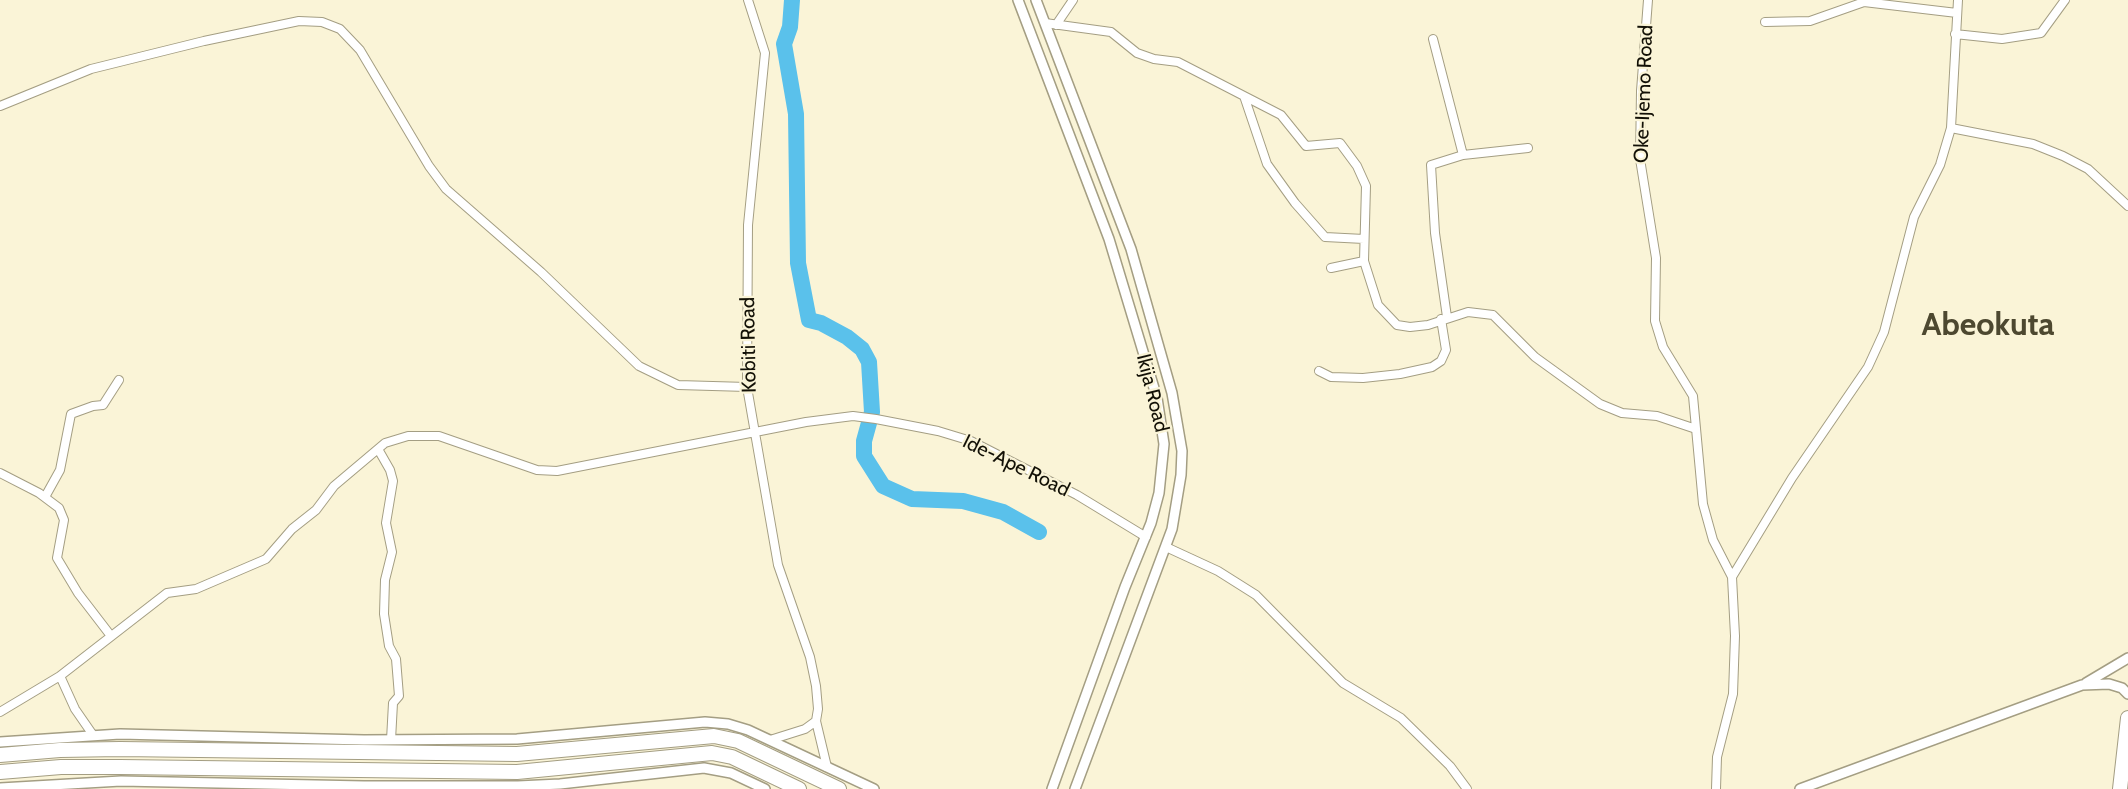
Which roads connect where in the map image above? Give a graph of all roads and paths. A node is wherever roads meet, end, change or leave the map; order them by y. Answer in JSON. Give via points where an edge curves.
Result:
{"nodes":[{"id":1,"x":748,"y":0,"type":"edge"},
{"id":2,"x":1018,"y":0,"type":"edge"},
{"id":3,"x":1036,"y":0,"type":"edge"},
{"id":4,"x":1073,"y":0,"type":"edge"},
{"id":5,"x":1648,"y":0,"type":"edge"},
{"id":6,"x":1958,"y":0,"type":"edge"},
{"id":7,"x":2065,"y":0,"type":"edge"},
{"id":8,"x":1957,"y":13,"type":"junction"},
{"id":9,"x":1765,"y":22,"type":"dead end"},
{"id":10,"x":1045,"y":23,"type":"junction"},
{"id":11,"x":1056,"y":25,"type":"junction"},
{"id":12,"x":1955,"y":34,"type":"junction"},
{"id":13,"x":1433,"y":39,"type":"dead end"},
{"id":14,"x":1244,"y":96,"type":"junction"},
{"id":15,"x":0,"y":106,"type":"edge"},
{"id":16,"x":1951,"y":128,"type":"junction"},
{"id":17,"x":1528,"y":148,"type":"dead end"},
{"id":18,"x":1462,"y":155,"type":"junction"},
{"id":19,"x":2128,"y":206,"type":"edge"},
{"id":20,"x":1364,"y":239,"type":"junction"},
{"id":21,"x":1364,"y":261,"type":"junction"},
{"id":22,"x":1331,"y":268,"type":"dead end"},
{"id":23,"x":1444,"y":318,"type":"junction"},
{"id":24,"x":1319,"y":371,"type":"dead end"},
{"id":25,"x":119,"y":380,"type":"dead end"},
{"id":26,"x":747,"y":387,"type":"junction"},
{"id":27,"x":1696,"y":429,"type":"junction"},
{"id":28,"x":756,"y":433,"type":"junction"},
{"id":29,"x":378,"y":449,"type":"junction"},
{"id":30,"x":0,"y":473,"type":"edge"},
{"id":31,"x":45,"y":497,"type":"junction"},
{"id":32,"x":1146,"y":537,"type":"junction"},
{"id":33,"x":1166,"y":547,"type":"junction"},
{"id":34,"x":1732,"y":577,"type":"junction"},
{"id":35,"x":111,"y":636,"type":"junction"},
{"id":36,"x":2128,"y":658,"type":"edge"},
{"id":37,"x":60,"y":676,"type":"junction"},
{"id":38,"x":2082,"y":685,"type":"junction"},
{"id":39,"x":2128,"y":694,"type":"edge"},
{"id":40,"x":0,"y":712,"type":"edge"},
{"id":41,"x":2128,"y":718,"type":"edge"},
{"id":42,"x":816,"y":721,"type":"junction"},
{"id":43,"x":93,"y":735,"type":"junction"},
{"id":44,"x":517,"y":739,"type":"junction"},
{"id":45,"x":392,"y":740,"type":"junction"},
{"id":46,"x":770,"y":740,"type":"junction"},
{"id":47,"x":0,"y":741,"type":"edge"},
{"id":48,"x":517,"y":754,"type":"junction"},
{"id":49,"x":0,"y":755,"type":"edge"},
{"id":50,"x":827,"y":767,"type":"junction"},
{"id":51,"x":0,"y":772,"type":"edge"},
{"id":52,"x":518,"y":782,"type":"edge"},
{"id":53,"x":221,"y":786,"type":"edge"},
{"id":54,"x":0,"y":788,"type":"edge"},
{"id":55,"x":765,"y":789,"type":"edge"},
{"id":56,"x":799,"y":789,"type":"edge"},
{"id":57,"x":838,"y":789,"type":"edge"},
{"id":58,"x":874,"y":789,"type":"edge"},
{"id":59,"x":1052,"y":789,"type":"edge"},
{"id":60,"x":1074,"y":789,"type":"edge"},
{"id":61,"x":1467,"y":789,"type":"edge"},
{"id":62,"x":1716,"y":789,"type":"edge"},
{"id":63,"x":1800,"y":789,"type":"edge"},
{"id":64,"x":2120,"y":789,"type":"edge"}],
"edges":[{"from":1,"to":26,"type":"street","name":"Kobiti Road","via":[[765,54],[748,225]]},
{"from":2,"to":32,"type":"street","name":"Ikija Road","via":[[1109,239],[1158,406],[1164,444],[1163,470]]},
{"from":3,"to":10,"type":"street","name":"Ikija Road"},
{"from":4,"to":11,"type":"street"},
{"from":5,"to":27,"type":"street","name":"Oke-Ijemo Road","via":[[1640,159],[1656,258],[1658,335],[1693,396]]},
{"from":6,"to":8,"type":"street"},
{"from":7,"to":12,"type":"street","via":[[2041,33],[2002,39]]},
{"from":8,"to":9,"type":"street","via":[[1864,2],[1810,21]]},
{"from":8,"to":12,"type":"street"},
{"from":10,"to":11,"type":"street"},
{"from":10,"to":33,"type":"street","name":"Ikija Road","via":[[1131,249],[1172,393],[1182,452],[1178,501]]},
{"from":11,"to":14,"type":"street","via":[[1111,32],[1137,52],[1160,61],[1179,62]]},
{"from":12,"to":16,"type":"street"},
{"from":13,"to":18,"type":"street"},
{"from":14,"to":20,"type":"street","via":[[1267,164],[1295,203],[1325,237]]},
{"from":14,"to":20,"type":"street","via":[[1281,115],[1306,146],[1334,141],[1343,146],[1366,186]]},
{"from":15,"to":26,"type":"street","via":[[91,69],[299,21],[322,22],[340,29],[360,50],[446,189],[541,272],[639,366],[678,386]]},
{"from":16,"to":19,"type":"street","via":[[2033,144],[2063,156],[2088,169]]},
{"from":16,"to":34,"type":"street","via":[[1941,165],[1914,217],[1890,315],[1871,361]]},
{"from":17,"to":18,"type":"street"},
{"from":18,"to":23,"type":"street","via":[[1433,163],[1431,167]]},
{"from":20,"to":21,"type":"street"},
{"from":21,"to":22,"type":"street"},
{"from":21,"to":23,"type":"street","via":[[1378,305],[1397,325],[1428,325]]},
{"from":23,"to":24,"type":"street","via":[[1446,350],[1441,361],[1432,367],[1363,378],[1331,377]]},
{"from":23,"to":27,"type":"street","via":[[1482,311],[1493,315],[1535,357],[1600,404]]},
{"from":25,"to":31,"type":"street","via":[[103,405],[71,414],[60,470]]},
{"from":26,"to":28,"type":"street","name":"Kobiti Road"},
{"from":27,"to":34,"type":"street","name":"Oke-Ijemo Road","via":[[1707,524]]},
{"from":28,"to":29,"type":"street","name":"Ide-Ape Road","via":[[557,471],[537,470],[439,435],[408,436]]},
{"from":28,"to":32,"type":"street","name":"Ide-Ape Road","via":[[856,416],[938,431],[971,441],[1077,495]]},
{"from":28,"to":42,"type":"street","name":"Kobiti Road","via":[[778,565],[810,657],[816,686]]},
{"from":29,"to":35,"type":"street","name":"Ide-Ape Road","via":[[334,486],[316,510],[292,529],[266,559],[196,589],[167,593]]},
{"from":29,"to":45,"type":"street","via":[[393,481],[386,523],[392,552],[385,580],[384,614],[389,646],[396,659],[399,696],[393,704]]},
{"from":30,"to":31,"type":"street"},
{"from":31,"to":35,"type":"street","via":[[63,514],[57,558]]},
{"from":32,"to":59,"type":"street","name":"Ikija Road"},
{"from":33,"to":60,"type":"street","name":"Ikija Road"},
{"from":33,"to":61,"type":"street","via":[[1218,571],[1256,595],[1343,683],[1401,718],[1450,766]]},
{"from":34,"to":62,"type":"street","via":[[1732,694],[1718,757]]},
{"from":35,"to":37,"type":"street","name":"Ide-Ape Road"},
{"from":36,"to":38,"type":"street"},
{"from":37,"to":40,"type":"street","name":"Ide-Ape Road"},
{"from":37,"to":43,"type":"street","via":[[75,709]]},
{"from":38,"to":39,"type":"street","via":[[2109,684]]},
{"from":38,"to":63,"type":"street"},
{"from":41,"to":64,"type":"highway"},
{"from":42,"to":46,"type":"street","via":[[805,729]]},
{"from":42,"to":50,"type":"street","name":"Kobiti Road"},
{"from":43,"to":45,"type":"street"},
{"from":43,"to":47,"type":"street"},
{"from":44,"to":45,"type":"street"},
{"from":44,"to":46,"type":"street","via":[[705,722],[728,724]]},
{"from":44,"to":48,"type":"highway"},
{"from":46,"to":50,"type":"street"},
{"from":48,"to":49,"type":"highway","via":[[120,749]]},
{"from":48,"to":57,"type":"highway","via":[[699,736],[724,738],[748,745]]},
{"from":50,"to":58,"type":"street"},
{"from":51,"to":52,"type":"highway","via":[[120,766]]},
{"from":52,"to":53,"type":"street"},
{"from":52,"to":55,"type":"street","via":[[560,784],[704,768],[731,773]]},
{"from":52,"to":56,"type":"highway","via":[[701,753],[720,754]]},
{"from":53,"to":54,"type":"street","via":[[121,781]]}]}
